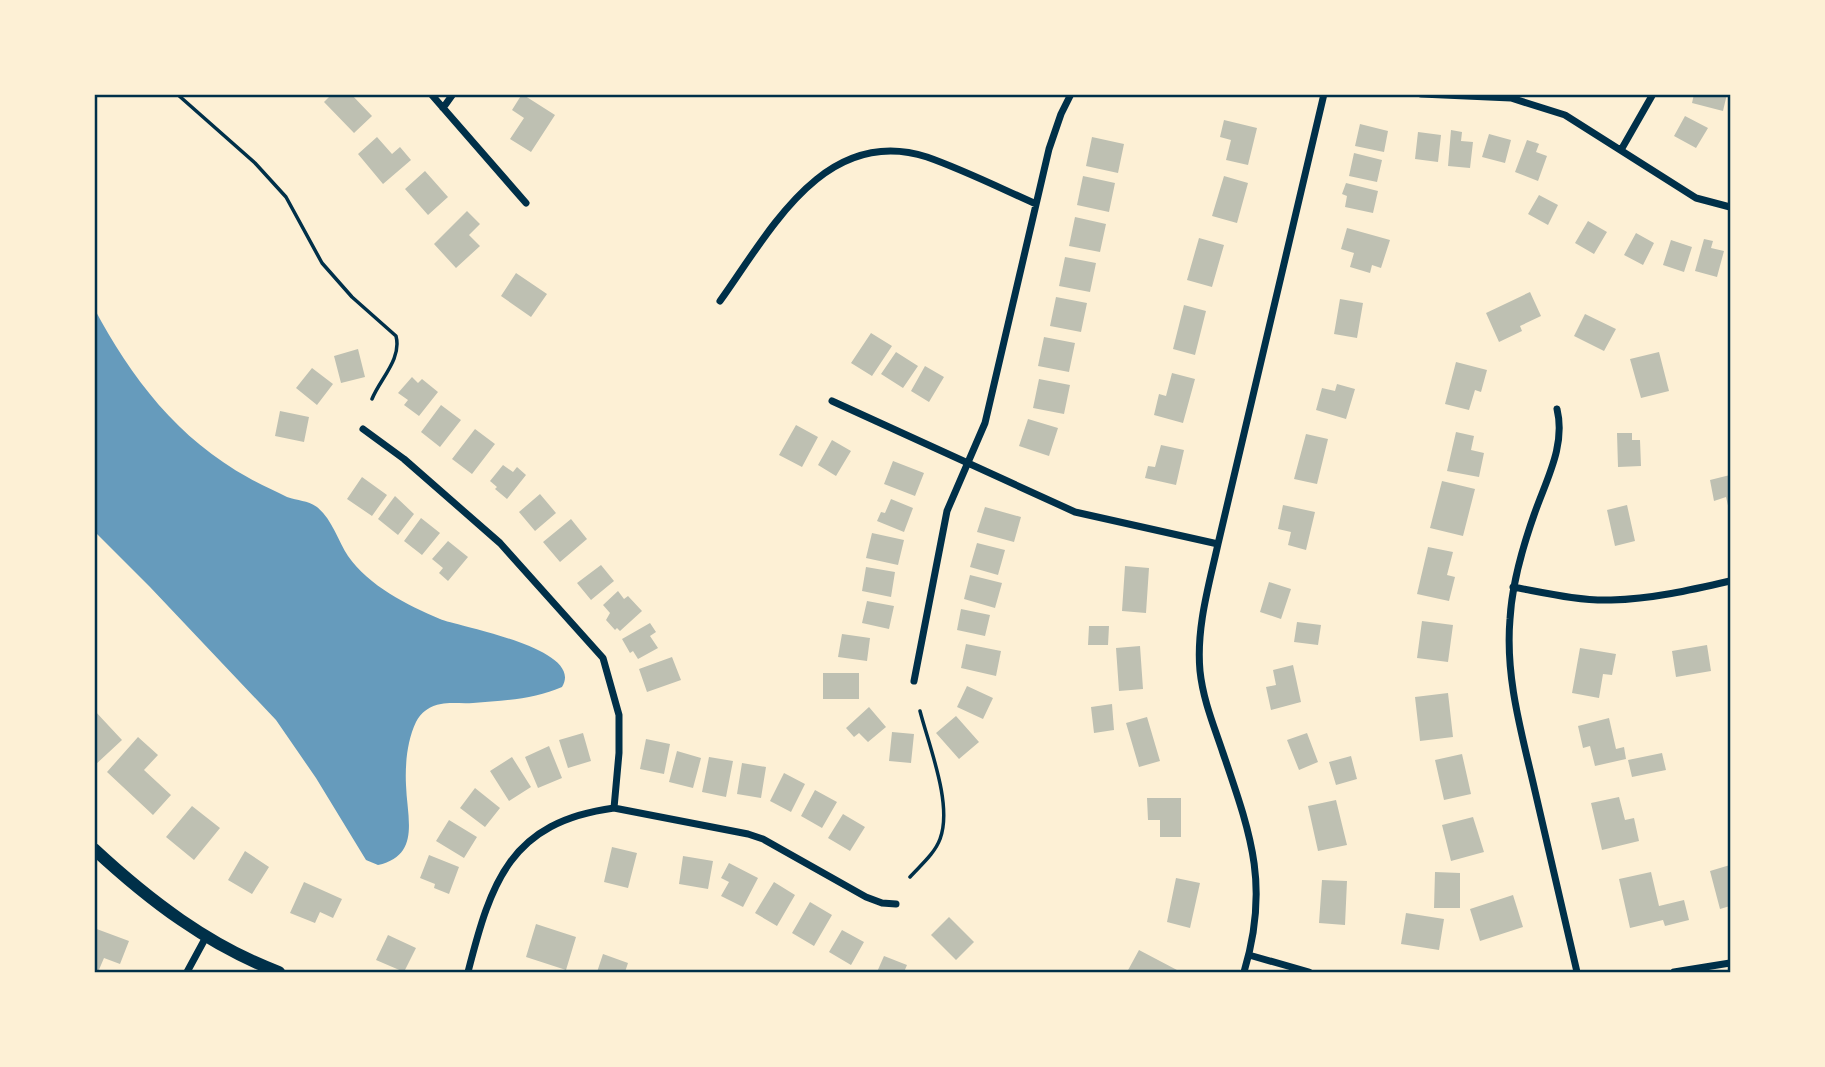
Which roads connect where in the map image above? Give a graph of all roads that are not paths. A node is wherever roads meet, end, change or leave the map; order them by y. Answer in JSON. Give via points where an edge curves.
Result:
{"nodes":[{"id":1,"x":431,"y":94,"type":"edge"},
{"id":2,"x":453,"y":94,"type":"edge"},
{"id":3,"x":1071,"y":94,"type":"edge"},
{"id":4,"x":1324,"y":94,"type":"edge"},
{"id":5,"x":1421,"y":94,"type":"edge"},
{"id":6,"x":1653,"y":94,"type":"edge"},
{"id":7,"x":443,"y":108,"type":"junction"},
{"id":8,"x":1621,"y":150,"type":"junction"},
{"id":9,"x":526,"y":203,"type":"dead end"},
{"id":10,"x":1036,"y":204,"type":"junction"},
{"id":11,"x":1731,"y":207,"type":"edge"},
{"id":12,"x":720,"y":302,"type":"dead end"},
{"id":13,"x":832,"y":401,"type":"dead end"},
{"id":14,"x":1558,"y":409,"type":"dead end"},
{"id":15,"x":363,"y":429,"type":"dead end"},
{"id":16,"x":968,"y":463,"type":"junction"},
{"id":17,"x":1218,"y":544,"type":"junction"},
{"id":18,"x":1731,"y":581,"type":"edge"},
{"id":19,"x":1513,"y":587,"type":"junction"},
{"id":20,"x":914,"y":681,"type":"dead end"},
{"id":21,"x":614,"y":808,"type":"junction"},
{"id":22,"x":94,"y":849,"type":"edge"},
{"id":23,"x":896,"y":904,"type":"dead end"},
{"id":24,"x":206,"y":937,"type":"junction"},
{"id":25,"x":1249,"y":955,"type":"junction"},
{"id":26,"x":1731,"y":963,"type":"edge"},
{"id":27,"x":187,"y":972,"type":"edge"},
{"id":28,"x":279,"y":972,"type":"edge"},
{"id":29,"x":468,"y":972,"type":"edge"},
{"id":30,"x":1244,"y":972,"type":"edge"},
{"id":31,"x":1309,"y":972,"type":"edge"},
{"id":32,"x":1577,"y":972,"type":"edge"},
{"id":33,"x":1674,"y":972,"type":"edge"}],
"edges":[{"from":1,"to":7,"type":"street"},
{"from":2,"to":7,"type":"street"},
{"from":3,"to":10,"type":"street","via":[[1049,149]]},
{"from":4,"to":17,"type":"street"},
{"from":5,"to":8,"type":"street","via":[[1511,98],[1565,115]]},
{"from":6,"to":8,"type":"street"},
{"from":7,"to":9,"type":"street"},
{"from":8,"to":11,"type":"street","via":[[1696,198]]},
{"from":10,"to":12,"type":"street","via":[[925,157],[880,152],[852,158],[822,173],[800,192]]},
{"from":10,"to":16,"type":"street","via":[[985,423]]},
{"from":13,"to":16,"type":"street"},
{"from":14,"to":19,"type":"street","via":[[1561,432],[1556,454]]},
{"from":15,"to":21,"type":"street","via":[[500,543],[603,658],[619,715]]},
{"from":16,"to":17,"type":"street","via":[[1075,512]]},
{"from":16,"to":20,"type":"street","via":[[947,511]]},
{"from":17,"to":25,"type":"street","via":[[1200,636],[1200,670],[1205,702],[1253,847],[1256,899]]},
{"from":18,"to":19,"type":"street","via":[[1610,600]]},
{"from":19,"to":32,"type":"street","via":[[1512,688]]},
{"from":21,"to":23,"type":"street","via":[[763,839],[866,897]]},
{"from":21,"to":29,"type":"street","via":[[570,817],[521,848],[491,894]]},
{"from":22,"to":24,"type":"street","via":[[148,896]]},
{"from":24,"to":27,"type":"street"},
{"from":24,"to":28,"type":"street"},
{"from":25,"to":30,"type":"street"},
{"from":25,"to":31,"type":"street"},
{"from":26,"to":33,"type":"street"}]}
